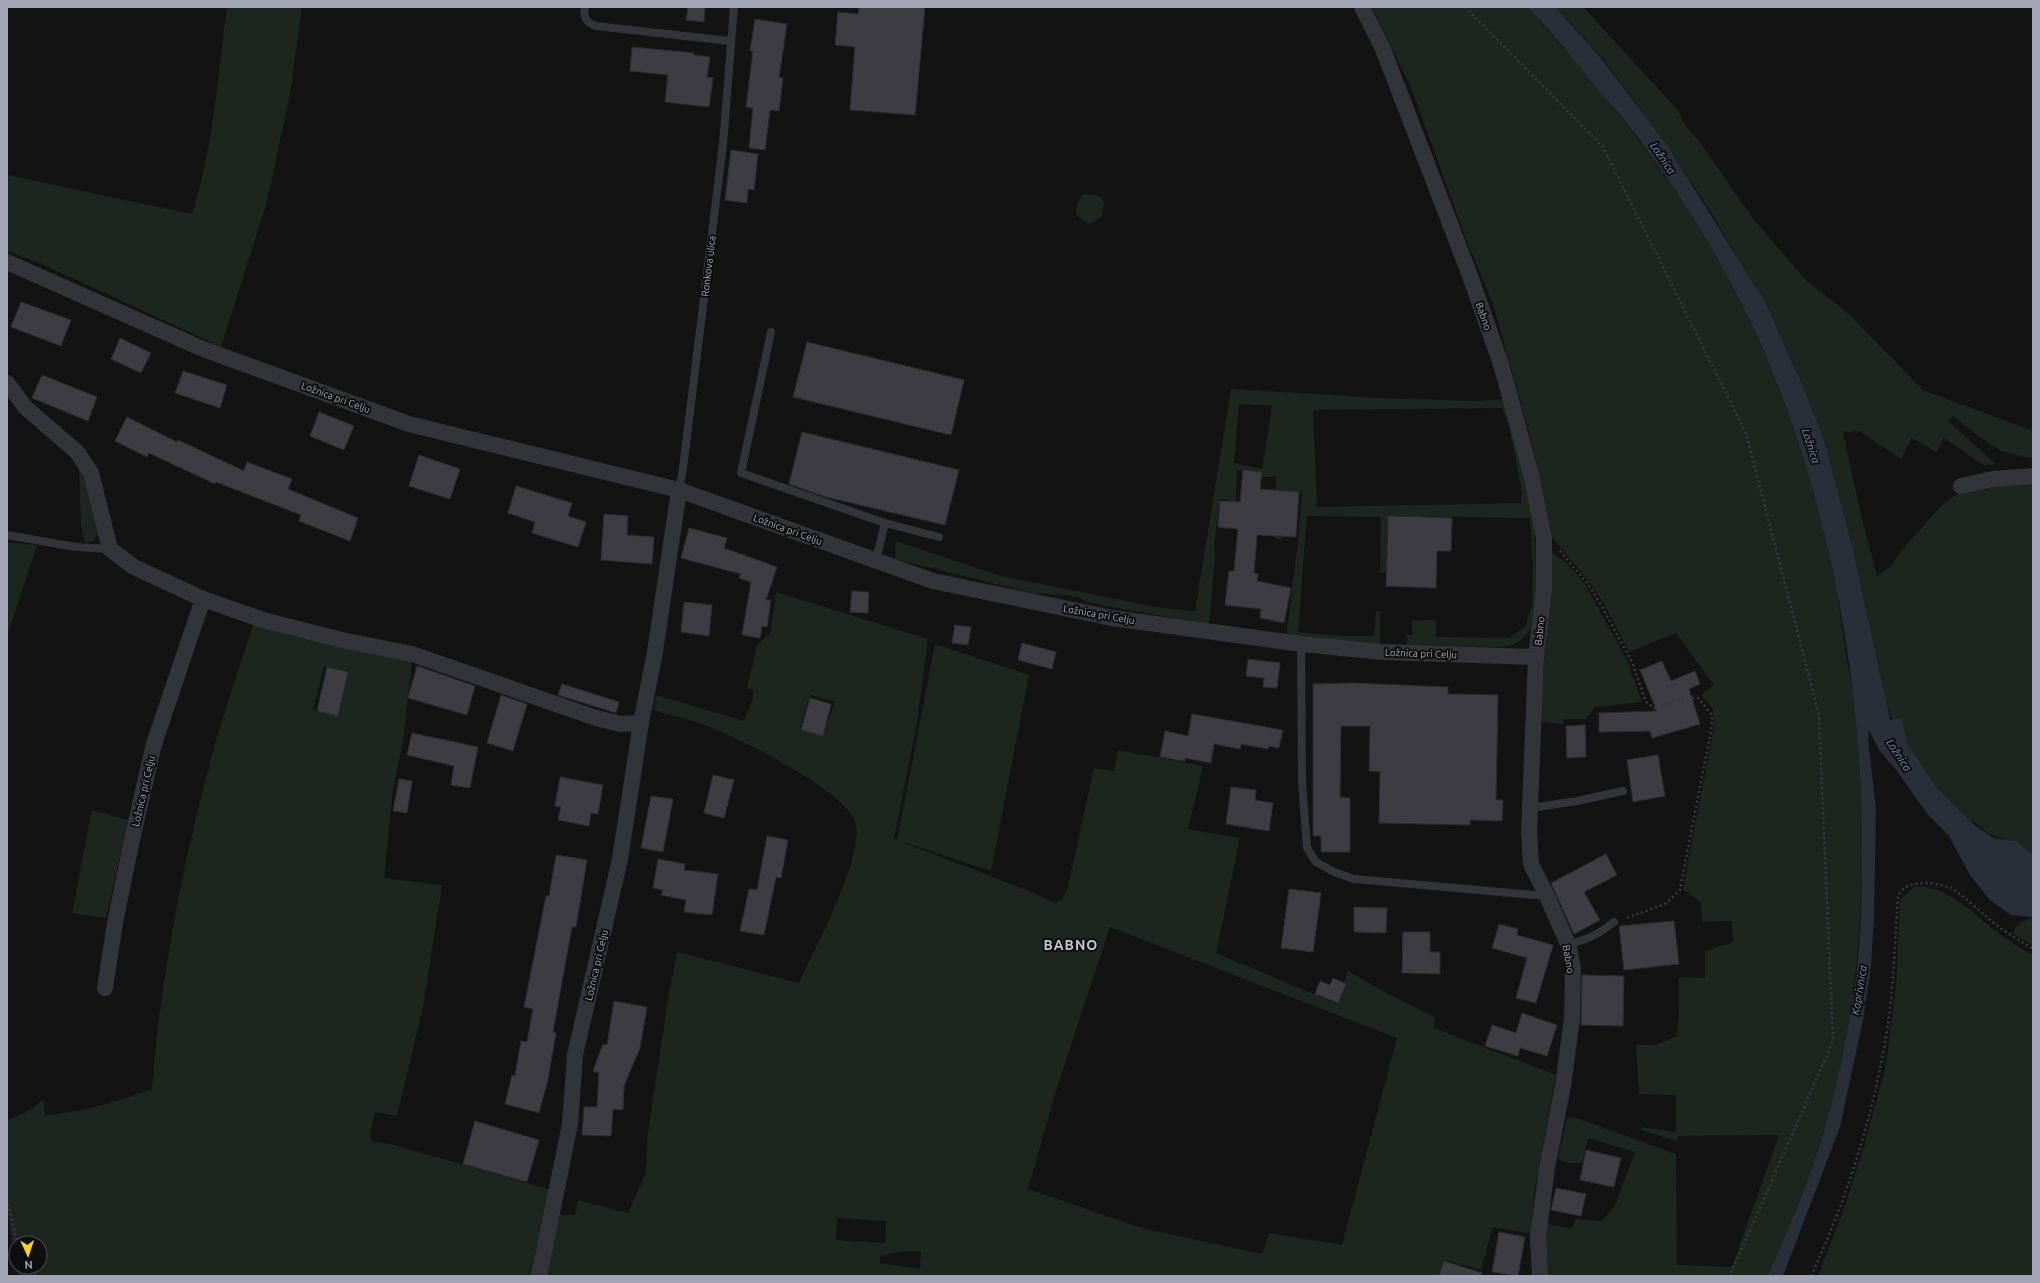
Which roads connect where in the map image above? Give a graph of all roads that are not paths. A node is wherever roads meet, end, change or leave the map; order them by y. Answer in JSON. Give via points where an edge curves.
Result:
{"nodes":[{"id":1,"x":585,"y":7,"type":"edge"},
{"id":2,"x":734,"y":7,"type":"edge"},
{"id":3,"x":1362,"y":7,"type":"edge"},
{"id":4,"x":730,"y":41,"type":"junction"},
{"id":5,"x":7,"y":262,"type":"edge"},
{"id":6,"x":771,"y":332,"type":"dead end"},
{"id":7,"x":7,"y":383,"type":"edge"},
{"id":8,"x":2033,"y":476,"type":"edge"},
{"id":9,"x":1961,"y":486,"type":"dead end"},
{"id":10,"x":679,"y":490,"type":"junction"},
{"id":11,"x":885,"y":523,"type":"junction"},
{"id":12,"x":7,"y":535,"type":"edge"},
{"id":13,"x":939,"y":537,"type":"dead end"},
{"id":14,"x":110,"y":549,"type":"junction"},
{"id":15,"x":876,"y":560,"type":"junction"},
{"id":16,"x":203,"y":600,"type":"junction"},
{"id":17,"x":1301,"y":644,"type":"junction"},
{"id":18,"x":1536,"y":657,"type":"junction"},
{"id":19,"x":641,"y":723,"type":"junction"},
{"id":20,"x":1623,"y":791,"type":"dead end"},
{"id":21,"x":1530,"y":808,"type":"junction"},
{"id":22,"x":1547,"y":896,"type":"junction"},
{"id":23,"x":1614,"y":922,"type":"road end"},
{"id":24,"x":1568,"y":944,"type":"junction"},
{"id":25,"x":105,"y":988,"type":"dead end"},
{"id":26,"x":539,"y":1276,"type":"edge"},
{"id":27,"x":1540,"y":1276,"type":"edge"}],
"edges":[{"from":1,"to":4,"type":"lane","via":[[584,16],[588,22],[596,26]]},
{"from":2,"to":4,"type":"lane","name":"Ronkova ulica"},
{"from":3,"to":18,"type":"street","name":"Babno","via":[[1383,49],[1466,266],[1501,364],[1532,478],[1544,538],[1544,590]]},
{"from":4,"to":10,"type":"lane","name":"Ronkova ulica","via":[[723,144]]},
{"from":5,"to":10,"type":"street","name":"Ložnica pri Celju","via":[[202,349],[409,424]]},
{"from":6,"to":11,"type":"lane","via":[[741,474]]},
{"from":7,"to":14,"type":"street","via":[[26,408],[78,452],[91,473]]},
{"from":8,"to":9,"type":"street"},
{"from":10,"to":15,"type":"street","name":"Ložnica pri Celju"},
{"from":10,"to":19,"type":"street","name":"Ložnica pri Celju","via":[[655,652]]},
{"from":11,"to":13,"type":"lane"},
{"from":11,"to":15,"type":"lane"},
{"from":12,"to":14,"type":"lane","via":[[76,547]]},
{"from":14,"to":16,"type":"street","via":[[134,567]]},
{"from":15,"to":17,"type":"street","name":"Ložnica pri Celju","via":[[933,581],[1112,618]]},
{"from":16,"to":19,"type":"street","via":[[263,620],[412,654],[596,718],[620,724]]},
{"from":16,"to":25,"type":"street","name":"Ložnica pri Celju","via":[[154,744],[126,868]]},
{"from":17,"to":18,"type":"street","name":"Ložnica pri Celju","via":[[1382,652]]},
{"from":17,"to":22,"type":"lane","via":[[1304,819],[1307,848],[1316,862],[1354,879]]},
{"from":18,"to":21,"type":"street","name":"Babno"},
{"from":19,"to":26,"type":"street","name":"Ložnica pri Celju","via":[[620,859],[576,1055],[570,1124]]},
{"from":20,"to":21,"type":"lane"},
{"from":21,"to":22,"type":"street","name":"Babno","via":[[1530,864]]},
{"from":22,"to":24,"type":"street","name":"Babno"},
{"from":23,"to":24,"type":"lane","via":[[1586,940]]},
{"from":24,"to":27,"type":"street","name":"Babno","via":[[1573,968],[1572,1018],[1538,1237]]}]}
